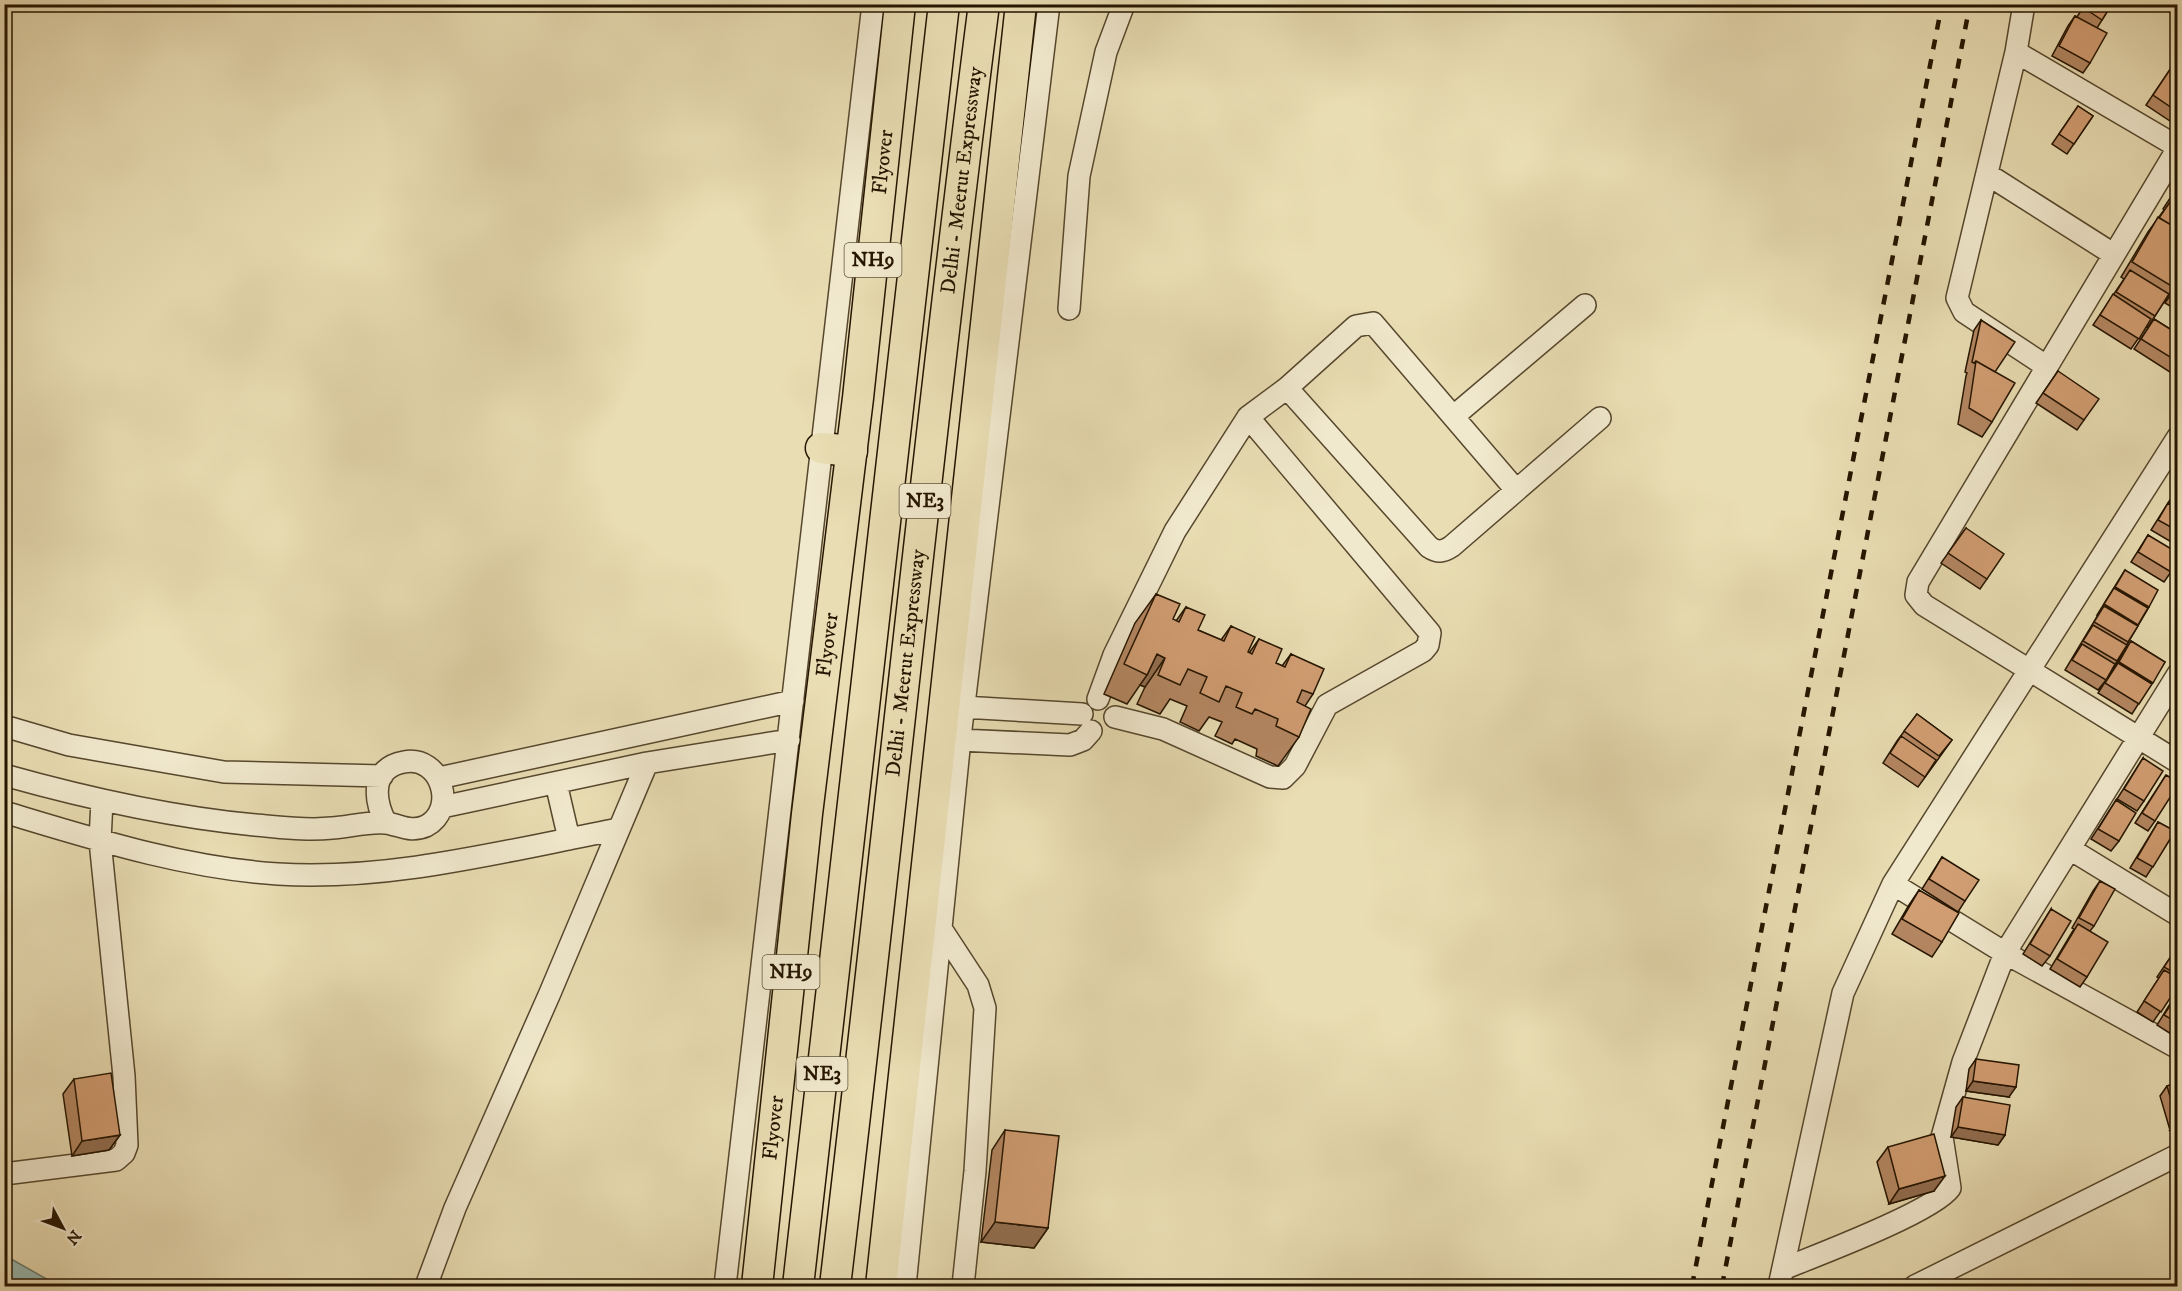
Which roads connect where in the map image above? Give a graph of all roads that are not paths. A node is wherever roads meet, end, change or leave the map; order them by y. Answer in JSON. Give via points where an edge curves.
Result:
{"nodes":[{"id":1,"x":873,"y":4,"type":"edge"},
{"id":2,"x":900,"y":4,"type":"edge"},
{"id":3,"x":944,"y":4,"type":"edge"},
{"id":4,"x":984,"y":4,"type":"edge"},
{"id":5,"x":1021,"y":4,"type":"edge"},
{"id":6,"x":1049,"y":4,"type":"edge"},
{"id":7,"x":1124,"y":4,"type":"edge"},
{"id":8,"x":2024,"y":4,"type":"edge"},
{"id":9,"x":2016,"y":52,"type":"junction"},
{"id":10,"x":2178,"y":147,"type":"edge"},
{"id":11,"x":1987,"y":174,"type":"junction"},
{"id":12,"x":2114,"y":254,"type":"junction"},
{"id":13,"x":1585,"y":305,"type":"dead end"},
{"id":14,"x":1069,"y":309,"type":"dead end"},
{"id":15,"x":985,"y":338,"type":"junction"},
{"id":16,"x":1005,"y":366,"type":"junction"},
{"id":17,"x":2046,"y":366,"type":"junction"},
{"id":18,"x":1287,"y":388,"type":"junction"},
{"id":19,"x":1454,"y":416,"type":"junction"},
{"id":20,"x":1248,"y":417,"type":"junction"},
{"id":21,"x":1600,"y":418,"type":"dead end"},
{"id":22,"x":2178,"y":437,"type":"edge"},
{"id":23,"x":821,"y":448,"type":"junction"},
{"id":24,"x":852,"y":452,"type":"junction"},
{"id":25,"x":1516,"y":490,"type":"junction"},
{"id":26,"x":961,"y":644,"type":"junction"},
{"id":27,"x":2028,"y":670,"type":"junction"},
{"id":28,"x":2178,"y":674,"type":"edge"},
{"id":29,"x":1098,"y":699,"type":"junction"},
{"id":30,"x":793,"y":700,"type":"junction"},
{"id":31,"x":963,"y":707,"type":"junction"},
{"id":32,"x":1115,"y":717,"type":"junction"},
{"id":33,"x":1087,"y":722,"type":"junction"},
{"id":34,"x":4,"y":726,"type":"edge"},
{"id":35,"x":2139,"y":739,"type":"junction"},
{"id":36,"x":789,"y":740,"type":"junction"},
{"id":37,"x":960,"y":740,"type":"junction"},
{"id":38,"x":2178,"y":762,"type":"edge"},
{"id":39,"x":647,"y":763,"type":"junction"},
{"id":40,"x":4,"y":775,"type":"edge"},
{"id":41,"x":382,"y":776,"type":"junction"},
{"id":42,"x":439,"y":778,"type":"junction"},
{"id":43,"x":556,"y":783,"type":"junction"},
{"id":44,"x":102,"y":800,"type":"junction"},
{"id":45,"x":442,"y":807,"type":"junction"},
{"id":46,"x":4,"y":812,"type":"edge"},
{"id":47,"x":386,"y":823,"type":"junction"},
{"id":48,"x":619,"y":829,"type":"junction"},
{"id":49,"x":569,"y":839,"type":"junction"},
{"id":50,"x":100,"y":841,"type":"junction"},
{"id":51,"x":2070,"y":849,"type":"junction"},
{"id":52,"x":1893,"y":884,"type":"junction"},
{"id":53,"x":2178,"y":915,"type":"edge"},
{"id":54,"x":942,"y":930,"type":"junction"},
{"id":55,"x":2005,"y":953,"type":"junction"},
{"id":56,"x":2178,"y":1048,"type":"edge"},
{"id":57,"x":2178,"y":1155,"type":"edge"},
{"id":58,"x":4,"y":1174,"type":"edge"},
{"id":59,"x":1781,"y":1278,"type":"edge"},
{"id":60,"x":426,"y":1287,"type":"edge"},
{"id":61,"x":725,"y":1287,"type":"edge"},
{"id":62,"x":758,"y":1287,"type":"edge"},
{"id":63,"x":798,"y":1287,"type":"edge"},
{"id":64,"x":835,"y":1287,"type":"edge"},
{"id":65,"x":880,"y":1287,"type":"edge"},
{"id":66,"x":905,"y":1287,"type":"edge"},
{"id":67,"x":963,"y":1287,"type":"edge"},
{"id":68,"x":1914,"y":1287,"type":"edge"}],
"edges":[{"from":1,"to":23,"type":"street"},
{"from":2,"to":24,"type":"highway","name":"Flyover","number":"NH9"},
{"from":3,"to":63,"type":"highway","name":"Delhi - Meerut Expressway","number":"NE3"},
{"from":4,"to":64,"type":"highway","name":"Delhi - Meerut Expressway","number":"NE3"},
{"from":5,"to":15,"type":"highway"},
{"from":6,"to":16,"type":"street"},
{"from":7,"to":14,"type":"street","via":[[1106,52],[1080,176]]},
{"from":8,"to":9,"type":"street"},
{"from":9,"to":10,"type":"street"},
{"from":9,"to":11,"type":"street"},
{"from":10,"to":12,"type":"street"},
{"from":11,"to":12,"type":"street"},
{"from":11,"to":17,"type":"street","via":[[1958,303],[1964,312]]},
{"from":12,"to":17,"type":"street"},
{"from":13,"to":19,"type":"street"},
{"from":15,"to":16,"type":"highway"},
{"from":15,"to":26,"type":"highway"},
{"from":16,"to":26,"type":"street"},
{"from":17,"to":27,"type":"street","via":[[1918,582],[1916,595],[1924,605]]},
{"from":18,"to":19,"type":"street","via":[[1356,326],[1373,323]]},
{"from":18,"to":20,"type":"street"},
{"from":18,"to":25,"type":"street","via":[[1437,552],[1452,546]]},
{"from":19,"to":25,"type":"street"},
{"from":20,"to":29,"type":"street","via":[[1175,531],[1114,655]]},
{"from":20,"to":32,"type":"street","via":[[1430,633],[1428,645],[1327,705],[1295,766],[1283,778],[1270,777],[1163,729]]},
{"from":21,"to":25,"type":"street"},
{"from":22,"to":27,"type":"street"},
{"from":23,"to":24,"type":"highway"},
{"from":23,"to":30,"type":"street"},
{"from":24,"to":62,"type":"highway","name":"Flyover","number":"NH9","via":[[806,826]]},
{"from":26,"to":31,"type":"street"},
{"from":26,"to":65,"type":"highway","via":[[910,1016]]},
{"from":27,"to":35,"type":"street"},
{"from":27,"to":52,"type":"street"},
{"from":28,"to":35,"type":"street"},
{"from":29,"to":32,"type":"street","via":[[1110,703]]},
{"from":29,"to":33,"type":"street","via":[[1085,706]]},
{"from":30,"to":36,"type":"street"},
{"from":30,"to":42,"type":"street"},
{"from":31,"to":33,"type":"street"},
{"from":31,"to":37,"type":"street"},
{"from":32,"to":33,"type":"street","via":[[1105,731]]},
{"from":33,"to":37,"type":"street","via":[[1083,740],[1070,745]]},
{"from":34,"to":41,"type":"street","via":[[69,745],[224,772]]},
{"from":35,"to":38,"type":"street"},
{"from":35,"to":51,"type":"street"},
{"from":36,"to":39,"type":"street"},
{"from":36,"to":61,"type":"street"},
{"from":37,"to":54,"type":"street"},
{"from":39,"to":43,"type":"street"},
{"from":39,"to":48,"type":"street"},
{"from":40,"to":44,"type":"street"},
{"from":41,"to":42,"type":"street","via":[[398,764],[418,762]]},
{"from":41,"to":47,"type":"street","via":[[376,790],[377,806]]},
{"from":42,"to":45,"type":"street","via":[[444,792]]},
{"from":43,"to":45,"type":"street"},
{"from":43,"to":49,"type":"street"},
{"from":44,"to":47,"type":"street","via":[[213,820],[313,830]]},
{"from":44,"to":50,"type":"street"},
{"from":45,"to":47,"type":"street","via":[[428,825],[417,829],[406,830]]},
{"from":46,"to":50,"type":"street"},
{"from":48,"to":49,"type":"street"},
{"from":48,"to":60,"type":"street","via":[[455,1208]]},
{"from":49,"to":50,"type":"street","via":[[391,870],[279,874],[196,864]]},
{"from":50,"to":58,"type":"street","via":[[128,1145],[116,1160]]},
{"from":51,"to":53,"type":"street"},
{"from":51,"to":55,"type":"street"},
{"from":52,"to":55,"type":"street"},
{"from":52,"to":59,"type":"street","via":[[1843,993]]},
{"from":54,"to":66,"type":"street"},
{"from":54,"to":67,"type":"street","via":[[978,986],[986,1008]]},
{"from":55,"to":56,"type":"street"},
{"from":55,"to":59,"type":"street","via":[[1963,1062],[1942,1137],[1950,1188],[1946,1194]]},
{"from":57,"to":68,"type":"street"}]}
